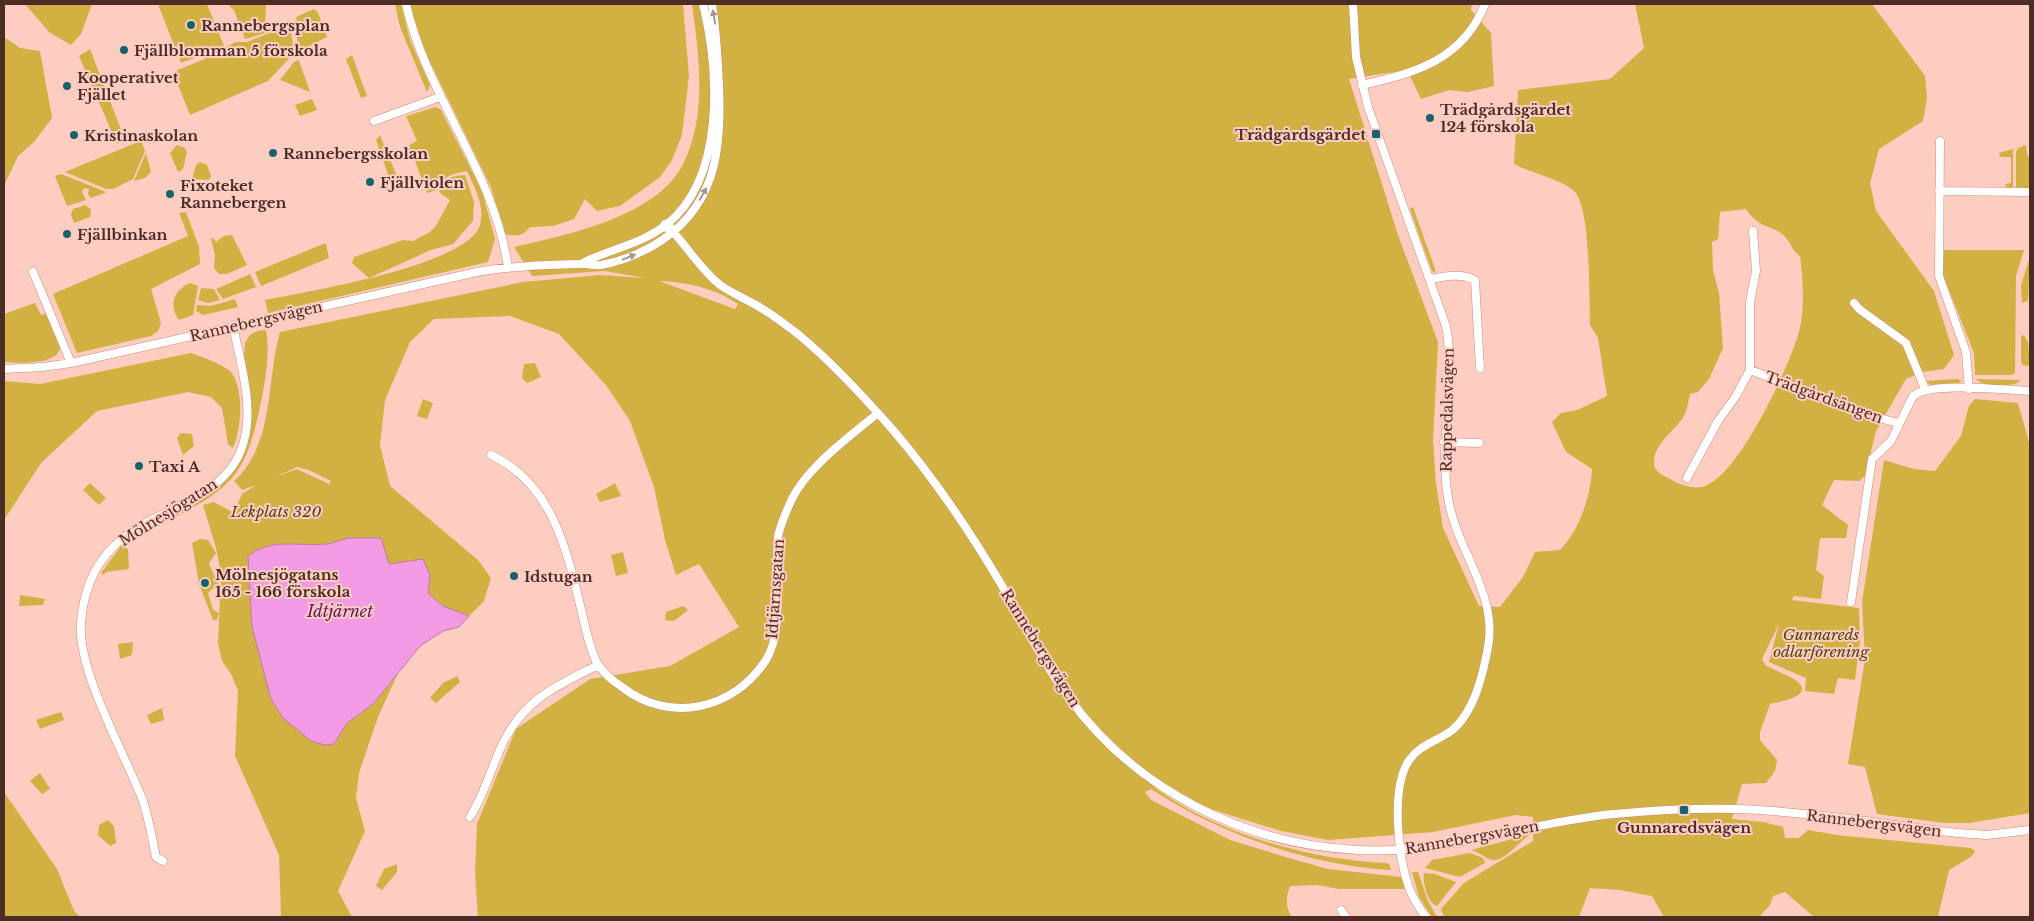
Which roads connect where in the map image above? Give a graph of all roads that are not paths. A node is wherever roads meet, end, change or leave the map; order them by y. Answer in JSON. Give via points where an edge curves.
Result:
{"nodes":[{"id":1,"x":406,"y":4,"type":"edge"},
{"id":2,"x":703,"y":4,"type":"edge"},
{"id":3,"x":712,"y":4,"type":"edge"},
{"id":4,"x":1353,"y":4,"type":"edge"},
{"id":5,"x":1485,"y":4,"type":"edge"},
{"id":6,"x":1362,"y":85,"type":"junction"},
{"id":7,"x":440,"y":97,"type":"junction"},
{"id":8,"x":374,"y":121,"type":"dead end"},
{"id":9,"x":1940,"y":141,"type":"dead end"},
{"id":10,"x":1939,"y":191,"type":"junction"},
{"id":11,"x":2030,"y":192,"type":"edge"},
{"id":12,"x":670,"y":228,"type":"junction"},
{"id":13,"x":1753,"y":231,"type":"dead end"},
{"id":14,"x":508,"y":268,"type":"junction"},
{"id":15,"x":34,"y":272,"type":"dead end"},
{"id":16,"x":1431,"y":279,"type":"junction"},
{"id":17,"x":1854,"y":302,"type":"dead end"},
{"id":18,"x":233,"y":325,"type":"junction"},
{"id":19,"x":71,"y":363,"type":"junction"},
{"id":20,"x":1480,"y":368,"type":"dead end"},
{"id":21,"x":4,"y":369,"type":"edge"},
{"id":22,"x":1750,"y":370,"type":"junction"},
{"id":23,"x":1925,"y":389,"type":"junction"},
{"id":24,"x":1969,"y":389,"type":"junction"},
{"id":25,"x":2030,"y":391,"type":"edge"},
{"id":26,"x":878,"y":413,"type":"junction"},
{"id":27,"x":1898,"y":423,"type":"junction"},
{"id":28,"x":1444,"y":442,"type":"junction"},
{"id":29,"x":1479,"y":443,"type":"dead end"},
{"id":30,"x":491,"y":455,"type":"dead end"},
{"id":31,"x":1687,"y":478,"type":"dead end"},
{"id":32,"x":1851,"y":602,"type":"dead end"},
{"id":33,"x":598,"y":665,"type":"junction"},
{"id":34,"x":470,"y":817,"type":"dead end"},
{"id":35,"x":2030,"y":830,"type":"edge"},
{"id":36,"x":1402,"y":849,"type":"junction"},
{"id":37,"x":162,"y":861,"type":"dead end"},
{"id":38,"x":1426,"y":917,"type":"edge"}],
"edges":[{"from":1,"to":7,"type":"street","via":[[420,51]]},
{"from":2,"to":12,"type":"street","via":[[712,61],[710,140],[695,190]]},
{"from":12,"to":3,"type":"street","one_way":true,"via":[[697,206],[717,158],[720,98]]},
{"from":4,"to":6,"type":"street","name":"Rappedalsvägen","via":[[1356,57]]},
{"from":5,"to":6,"type":"street","via":[[1470,30],[1447,54],[1417,71]]},
{"from":6,"to":16,"type":"street","name":"Rappedalsvägen","via":[[1376,134]]},
{"from":7,"to":8,"type":"street"},
{"from":7,"to":14,"type":"street","via":[[479,172],[498,225]]},
{"from":9,"to":10,"type":"street"},
{"from":10,"to":11,"type":"street"},
{"from":10,"to":24,"type":"street","via":[[1939,276],[1966,352]]},
{"from":12,"to":14,"type":"street","name":"Rannebergsvägen","via":[[643,251],[619,261],[600,265],[582,263]]},
{"from":12,"to":26,"type":"street","name":"Rannebergsvägen","via":[[708,274],[722,286],[771,314],[803,339]]},
{"from":13,"to":22,"type":"street","name":"Trädgårdsängen","via":[[1756,271],[1750,302]]},
{"from":14,"to":18,"type":"street","name":"Rannebergsvägen"},
{"from":15,"to":19,"type":"street"},
{"from":16,"to":20,"type":"street","via":[[1453,276],[1475,280]]},
{"from":16,"to":28,"type":"street","name":"Rappedalsvägen","via":[[1446,326],[1449,349]]},
{"from":17,"to":23,"type":"street","via":[[1906,343]]},
{"from":18,"to":19,"type":"street","name":"Rannebergsvägen"},
{"from":18,"to":37,"type":"street","name":"Mölnesjögatan","via":[[247,407],[244,441],[239,456],[220,481],[140,525],[113,546],[92,579],[82,613],[81,638],[86,663],[142,800],[156,857]]},
{"from":19,"to":21,"type":"street","name":"Rannebergsvägen"},
{"from":22,"to":27,"type":"street","name":"Trädgårdsängen"},
{"from":22,"to":31,"type":"street","name":"Trädgårdsängen"},
{"from":23,"to":24,"type":"street"},
{"from":23,"to":27,"type":"street","via":[[1913,396]]},
{"from":24,"to":25,"type":"street"},
{"from":26,"to":33,"type":"street","name":"Idtjärnsgatan","via":[[798,486],[779,534],[774,641],[766,659],[738,691],[701,707],[675,709],[629,693]]},
{"from":26,"to":36,"type":"street","name":"Rannebergsvägen","via":[[956,514],[1069,699],[1106,741],[1131,763],[1198,808],[1266,835],[1331,848]]},
{"from":27,"to":32,"type":"street","via":[[1888,446],[1872,459]]},
{"from":28,"to":29,"type":"street"},
{"from":28,"to":36,"type":"street","name":"Rappedalsvägen","via":[[1448,502],[1486,603],[1490,628],[1470,708],[1462,721],[1420,749],[1408,761],[1400,777]]},
{"from":30,"to":33,"type":"street","name":"Idtjärnsgatan","via":[[527,481],[546,503],[555,520]]},
{"from":33,"to":34,"type":"street","via":[[544,692],[521,714],[502,745],[491,777]]},
{"from":35,"to":36,"type":"street","name":"Rannebergsvägen","via":[[1987,835],[1957,834],[1780,812],[1664,810],[1599,816],[1442,845]]},
{"from":36,"to":38,"type":"street","name":"Rappedalsvägen","via":[[1409,888]]}]}
